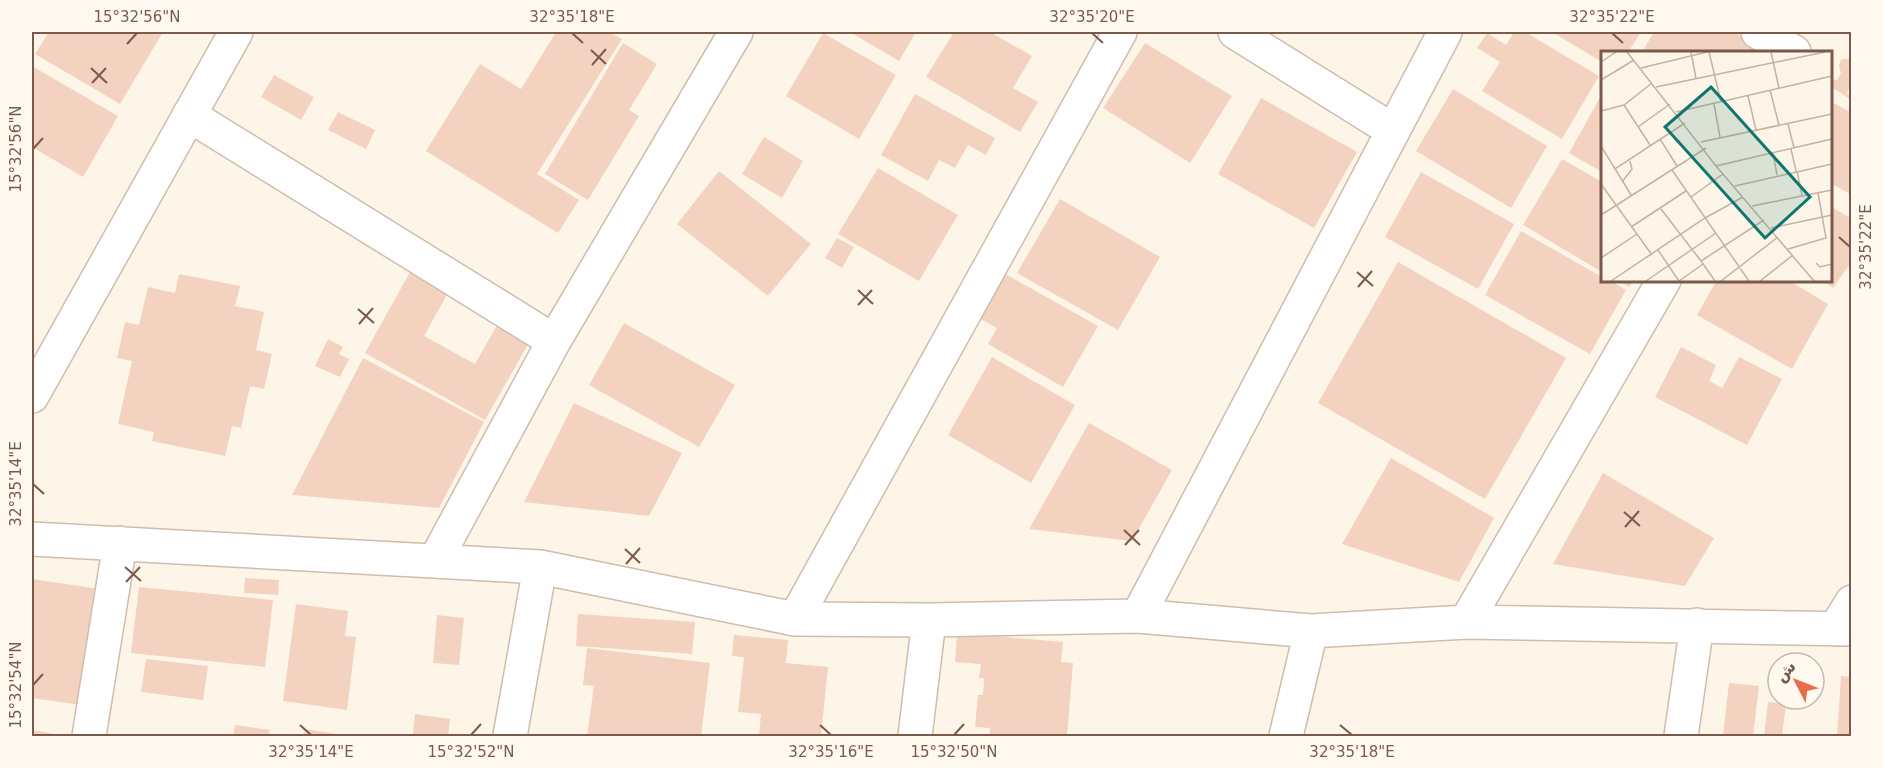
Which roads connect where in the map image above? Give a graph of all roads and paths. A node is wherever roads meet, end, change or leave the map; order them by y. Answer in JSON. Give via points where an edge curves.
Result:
{"nodes":[{"id":1,"x":236,"y":32,"type":"edge"},
{"id":2,"x":736,"y":32,"type":"edge"},
{"id":3,"x":1120,"y":32,"type":"edge"},
{"id":4,"x":1235,"y":32,"type":"edge"},
{"id":5,"x":1445,"y":32,"type":"edge"},
{"id":6,"x":1758,"y":32,"type":"edge"},
{"id":7,"x":1810,"y":32,"type":"edge"},
{"id":8,"x":1793,"y":51,"type":"edge"},
{"id":9,"x":1796,"y":51,"type":"edge"},
{"id":10,"x":189,"y":115,"type":"junction"},
{"id":11,"x":1392,"y":130,"type":"junction"},
{"id":12,"x":1663,"y":282,"type":"edge"},
{"id":13,"x":554,"y":341,"type":"junction"},
{"id":14,"x":32,"y":396,"type":"edge"},
{"id":15,"x":32,"y":539,"type":"edge"},
{"id":16,"x":120,"y":543,"type":"junction"},
{"id":17,"x":435,"y":561,"type":"junction"},
{"id":18,"x":540,"y":567,"type":"junction"},
{"id":19,"x":1138,"y":616,"type":"junction"},
{"id":20,"x":795,"y":619,"type":"junction"},
{"id":21,"x":929,"y":620,"type":"junction"},
{"id":22,"x":1846,"y":620,"type":"edge"},
{"id":23,"x":1466,"y":622,"type":"junction"},
{"id":24,"x":1697,"y":625,"type":"junction"},
{"id":25,"x":1311,"y":631,"type":"junction"},
{"id":26,"x":89,"y":736,"type":"edge"},
{"id":27,"x":510,"y":736,"type":"edge"},
{"id":28,"x":915,"y":736,"type":"edge"},
{"id":29,"x":1286,"y":736,"type":"edge"},
{"id":30,"x":1681,"y":736,"type":"edge"}],
"edges":[{"from":1,"to":10,"type":"street"},
{"from":2,"to":13,"type":"street"},
{"from":3,"to":20,"type":"street"},
{"from":4,"to":11,"type":"street"},
{"from":5,"to":11,"type":"street"},
{"from":6,"to":8,"type":"street"},
{"from":7,"to":9,"type":"street"},
{"from":10,"to":13,"type":"street"},
{"from":10,"to":14,"type":"street"},
{"from":11,"to":19,"type":"street"},
{"from":12,"to":23,"type":"street"},
{"from":13,"to":17,"type":"street"},
{"from":15,"to":16,"type":"street"},
{"from":16,"to":17,"type":"street"},
{"from":16,"to":26,"type":"street"},
{"from":17,"to":18,"type":"street"},
{"from":18,"to":20,"type":"street"},
{"from":18,"to":27,"type":"street"},
{"from":19,"to":21,"type":"street"},
{"from":19,"to":25,"type":"street"},
{"from":20,"to":21,"type":"street"},
{"from":21,"to":28,"type":"street"},
{"from":22,"to":24,"type":"street"},
{"from":23,"to":24,"type":"street"},
{"from":23,"to":25,"type":"street"},
{"from":24,"to":30,"type":"street"},
{"from":25,"to":29,"type":"street"}]}
